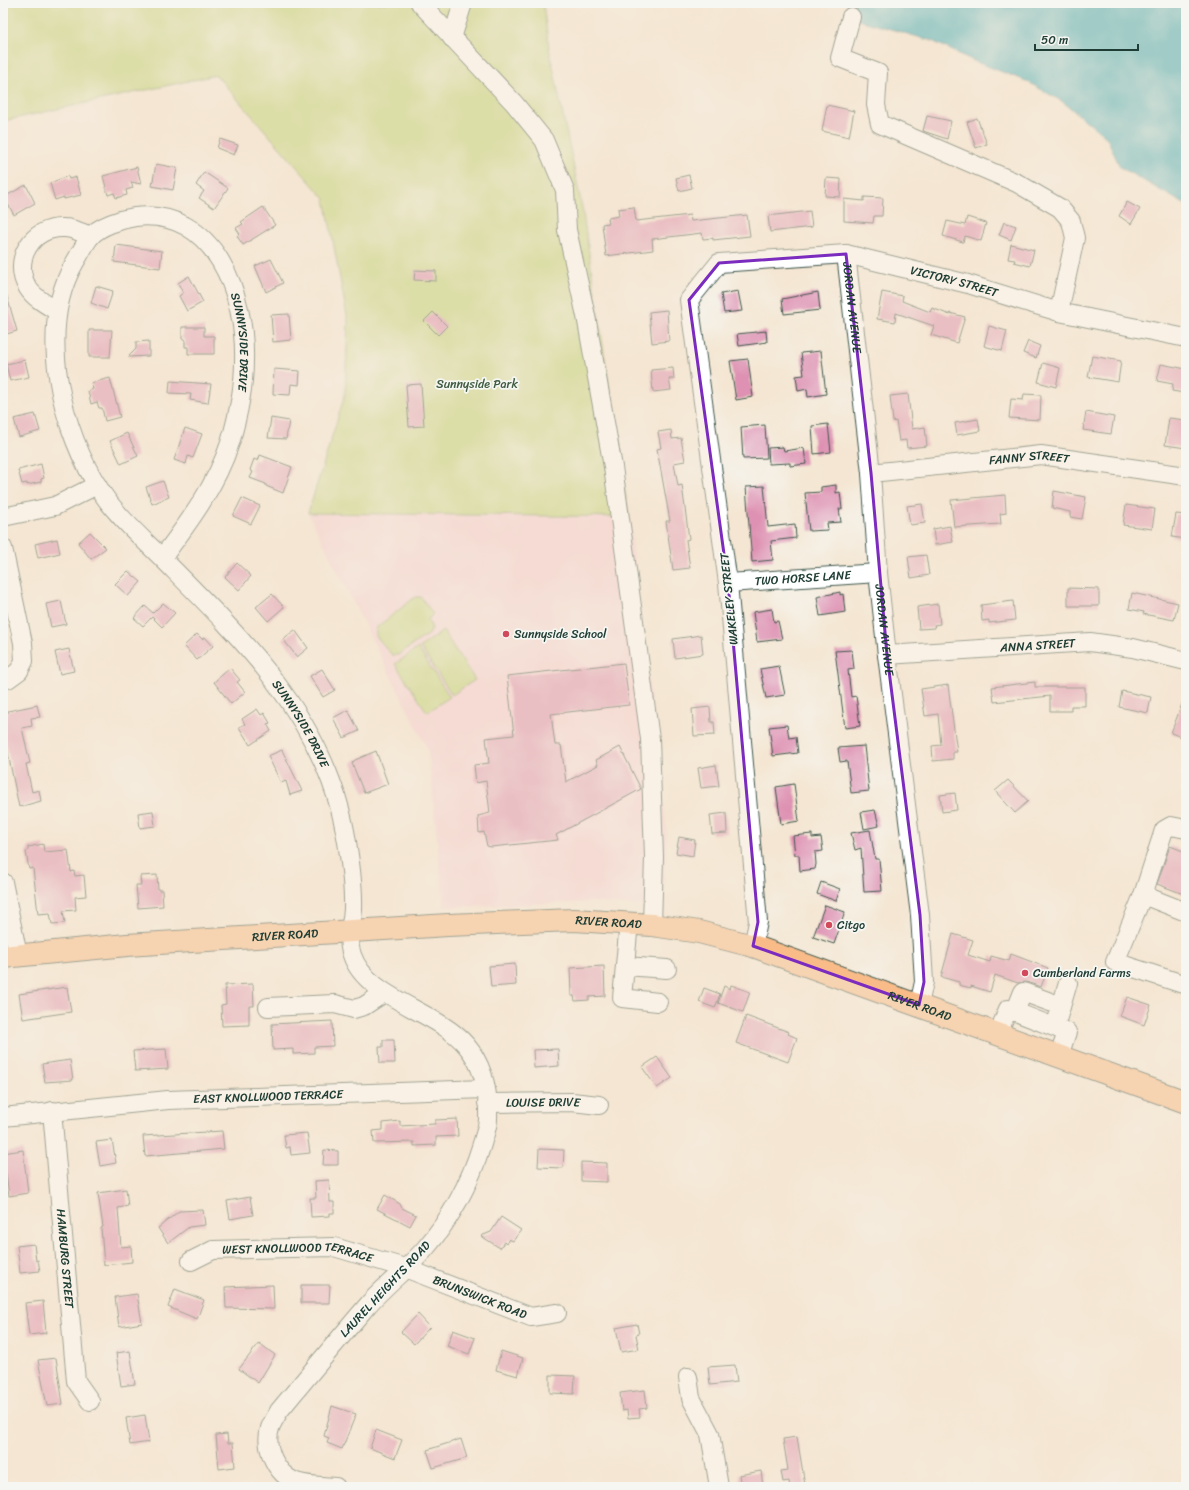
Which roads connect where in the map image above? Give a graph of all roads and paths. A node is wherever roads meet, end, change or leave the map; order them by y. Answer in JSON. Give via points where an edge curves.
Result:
{"nodes":[{"id":1,"x":420,"y":3,"type":"edge"},
{"id":2,"x":463,"y":3,"type":"edge"},
{"id":3,"x":852,"y":17,"type":"dead end"},
{"id":4,"x":452,"y":38,"type":"junction"},
{"id":5,"x":91,"y":236,"type":"junction"},
{"id":6,"x":846,"y":254,"type":"junction"},
{"id":7,"x":719,"y":263,"type":"joint"},
{"id":8,"x":57,"y":311,"type":"junction"},
{"id":9,"x":1059,"y":312,"type":"junction"},
{"id":10,"x":1186,"y":338,"type":"edge"},
{"id":11,"x":871,"y":473,"type":"junction"},
{"id":12,"x":1186,"y":476,"type":"edge"},
{"id":13,"x":97,"y":485,"type":"junction"},
{"id":14,"x":3,"y":517,"type":"edge"},
{"id":15,"x":3,"y":548,"type":"edge"},
{"id":16,"x":162,"y":558,"type":"junction"},
{"id":17,"x":878,"y":573,"type":"junction"},
{"id":18,"x":728,"y":583,"type":"junction"},
{"id":19,"x":887,"y":655,"type":"junction"},
{"id":20,"x":1186,"y":661,"type":"edge"},
{"id":21,"x":3,"y":680,"type":"edge"},
{"id":22,"x":1186,"y":828,"type":"edge"},
{"id":23,"x":3,"y":882,"type":"edge"},
{"id":24,"x":1143,"y":895,"type":"junction"},
{"id":25,"x":1186,"y":912,"type":"edge"},
{"id":26,"x":629,"y":922,"type":"junction"},
{"id":27,"x":652,"y":924,"type":"junction"},
{"id":28,"x":349,"y":932,"type":"junction"},
{"id":29,"x":753,"y":946,"type":"junction"},
{"id":30,"x":10,"y":956,"type":"edge"},
{"id":31,"x":625,"y":966,"type":"junction"},
{"id":32,"x":667,"y":969,"type":"dead end"},
{"id":33,"x":1068,"y":983,"type":"dead end"},
{"id":34,"x":1186,"y":985,"type":"edge"},
{"id":35,"x":384,"y":993,"type":"junction"},
{"id":36,"x":658,"y":1002,"type":"dead end"},
{"id":37,"x":919,"y":1005,"type":"junction"},
{"id":38,"x":1061,"y":1006,"type":"junction"},
{"id":39,"x":268,"y":1007,"type":"dead end"},
{"id":40,"x":1015,"y":1012,"type":"junction"},
{"id":41,"x":1054,"y":1028,"type":"junction"},
{"id":42,"x":998,"y":1034,"type":"junction"},
{"id":43,"x":1059,"y":1056,"type":"junction"},
{"id":44,"x":486,"y":1096,"type":"junction"},
{"id":45,"x":1186,"y":1102,"type":"edge"},
{"id":46,"x":599,"y":1105,"type":"dead end"},
{"id":47,"x":52,"y":1111,"type":"junction"},
{"id":48,"x":3,"y":1117,"type":"edge"},
{"id":49,"x":191,"y":1261,"type":"dead end"},
{"id":50,"x":405,"y":1268,"type":"junction"},
{"id":51,"x":557,"y":1313,"type":"dead end"},
{"id":52,"x":688,"y":1377,"type":"dead end"},
{"id":53,"x":90,"y":1401,"type":"dead end"},
{"id":54,"x":336,"y":1487,"type":"edge"},
{"id":55,"x":719,"y":1487,"type":"edge"}],
"edges":[{"from":1,"to":4,"type":"street"},
{"from":2,"to":4,"type":"street"},
{"from":3,"to":9,"type":"street","via":[[840,58],[878,73],[876,105],[880,124],[1017,183],[1060,208],[1071,221],[1075,238]]},
{"from":4,"to":27,"type":"street","via":[[514,103],[544,140],[565,190],[566,230],[586,316],[613,467],[650,739],[654,857]]},
{"from":5,"to":8,"type":"street","name":"SUNNYSIDE DRIVE","via":[[66,278]]},
{"from":5,"to":8,"type":"street","via":[[64,228],[51,229],[40,233],[31,241],[25,252],[21,271],[28,290]]},
{"from":5,"to":16,"type":"street","name":"SUNNYSIDE DRIVE","via":[[118,221],[133,217],[162,218],[178,222],[205,241],[219,258],[237,298],[244,338],[244,360],[238,413],[229,445],[194,516]]},
{"from":6,"to":7,"type":"street","name":"VICTORY STREET"},
{"from":6,"to":9,"type":"street","name":"VICTORY STREET","via":[[968,284]]},
{"from":6,"to":11,"type":"street","name":"JORDAN AVENUE"},
{"from":7,"to":18,"type":"street","name":"WAKELEY STREET","via":[[689,300]]},
{"from":8,"to":13,"type":"street","name":"SUNNYSIDE DRIVE","via":[[61,398],[69,427]]},
{"from":9,"to":10,"type":"street","name":"VICTORY STREET"},
{"from":11,"to":12,"type":"street","name":"FANNY STREET","via":[[1041,455]]},
{"from":11,"to":17,"type":"street","name":"JORDAN AVENUE"},
{"from":13,"to":14,"type":"street","via":[[55,506]]},
{"from":13,"to":16,"type":"street","name":"SUNNYSIDE DRIVE","via":[[114,509]]},
{"from":15,"to":21,"type":"street","via":[[23,643],[24,661],[19,671]]},
{"from":16,"to":28,"type":"street","name":"SUNNYSIDE DRIVE","via":[[259,659],[282,688],[312,739],[340,809],[351,872],[353,907]]},
{"from":17,"to":18,"type":"street","name":"TWO HORSE LANE"},
{"from":17,"to":19,"type":"street","name":"JORDAN AVENUE"},
{"from":18,"to":29,"type":"street","name":"WAKELEY STREET","via":[[758,922]]},
{"from":19,"to":20,"type":"street","name":"ANNA STREET","via":[[1090,642],[1133,648]]},
{"from":19,"to":37,"type":"street","name":"JORDAN AVENUE","via":[[920,915],[924,982]]},
{"from":22,"to":24,"type":"street","via":[[1171,826],[1164,830]]},
{"from":23,"to":30,"type":"street"},
{"from":24,"to":25,"type":"street"},
{"from":24,"to":34,"type":"street","via":[[1115,962]]},
{"from":26,"to":27,"type":"main road","name":"RIVER ROAD"},
{"from":26,"to":28,"type":"main road","name":"RIVER ROAD","via":[[574,920]]},
{"from":26,"to":31,"type":"street"},
{"from":27,"to":29,"type":"main road","name":"RIVER ROAD","via":[[699,932]]},
{"from":28,"to":30,"type":"main road","name":"RIVER ROAD","via":[[127,945]]},
{"from":28,"to":35,"type":"street","name":"LAUREL HEIGHTS ROAD","via":[[349,944],[357,969]]},
{"from":29,"to":37,"type":"main road","name":"RIVER ROAD"},
{"from":31,"to":32,"type":"street"},
{"from":31,"to":36,"type":"street","via":[[622,998]]},
{"from":33,"to":38,"type":"street"},
{"from":35,"to":39,"type":"street","via":[[364,1006],[354,1008],[335,1004]]},
{"from":35,"to":44,"type":"street","name":"LAUREL HEIGHTS ROAD","via":[[445,1027],[461,1040],[479,1062]]},
{"from":37,"to":42,"type":"main road","name":"RIVER ROAD"},
{"from":38,"to":40,"type":"street","via":[[1023,992]]},
{"from":38,"to":41,"type":"street"},
{"from":40,"to":41,"type":"street"},
{"from":40,"to":42,"type":"street","via":[[1008,1009]]},
{"from":41,"to":43,"type":"street","via":[[1067,1032]]},
{"from":42,"to":43,"type":"main road","name":"RIVER ROAD"},
{"from":43,"to":45,"type":"main road","name":"RIVER ROAD"},
{"from":44,"to":46,"type":"street","name":"LOUISE DRIVE"},
{"from":44,"to":47,"type":"street","name":"EAST KNOLLWOOD TERRACE","via":[[168,1100]]},
{"from":44,"to":50,"type":"street","name":"LAUREL HEIGHTS ROAD","via":[[489,1121],[463,1193],[424,1250]]},
{"from":47,"to":48,"type":"street","name":"EAST KNOLLWOOD TERRACE"},
{"from":47,"to":53,"type":"street","name":"HAMBURG STREET","via":[[76,1381]]},
{"from":49,"to":50,"type":"street","name":"WEST KNOLLWOOD TERRACE","via":[[213,1250],[334,1247]]},
{"from":50,"to":51,"type":"street","name":"BRUNSWICK ROAD","via":[[531,1317]]},
{"from":50,"to":54,"type":"street","name":"LAUREL HEIGHTS ROAD","via":[[369,1303],[279,1411],[270,1429],[269,1446],[272,1455],[286,1476],[298,1482]]},
{"from":52,"to":55,"type":"street","via":[[691,1398],[710,1434]]}]}
